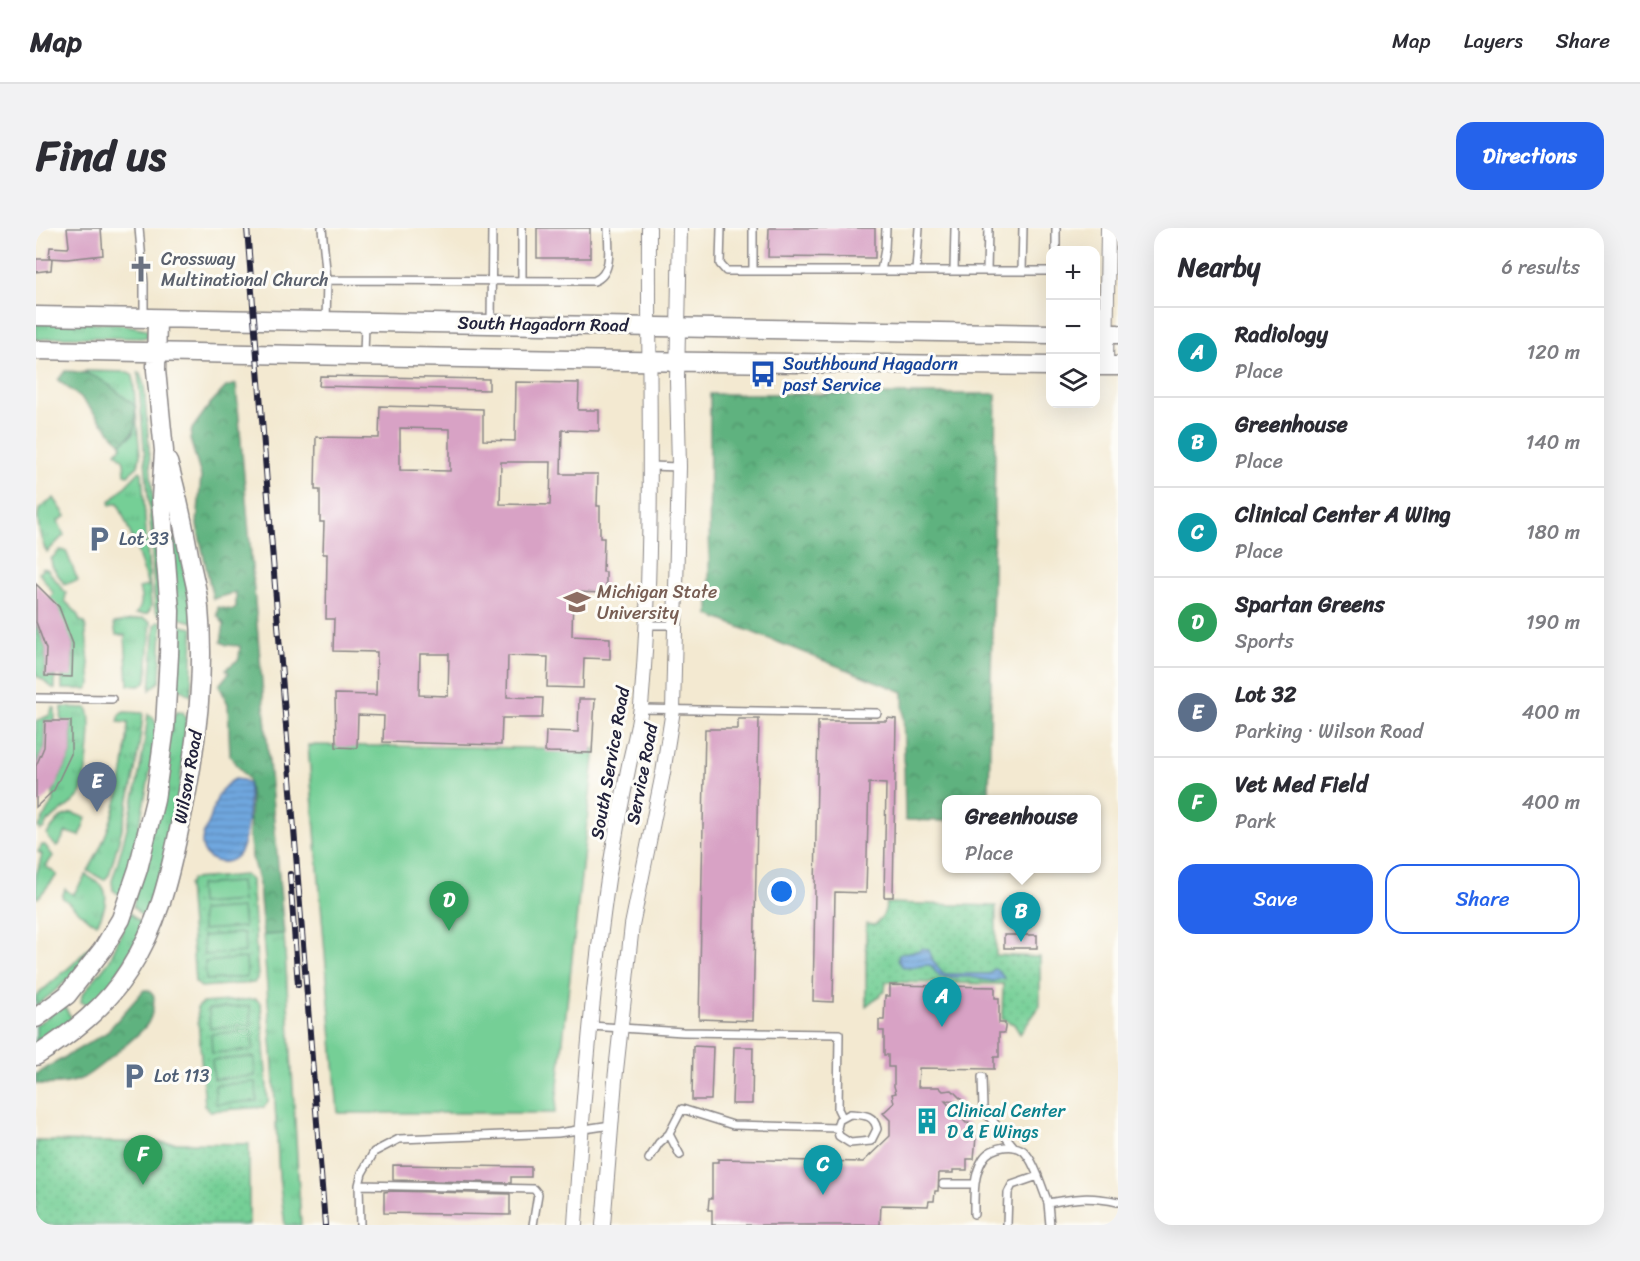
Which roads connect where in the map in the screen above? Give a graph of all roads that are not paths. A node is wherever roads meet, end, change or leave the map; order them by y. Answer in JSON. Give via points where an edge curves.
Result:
{"nodes":[{"id":1,"x":139,"y":228,"type":"edge"},
{"id":2,"x":322,"y":228,"type":"edge"},
{"id":3,"x":492,"y":228,"type":"edge"},
{"id":4,"x":522,"y":228,"type":"edge"},
{"id":5,"x":608,"y":228,"type":"edge"},
{"id":6,"x":649,"y":228,"type":"edge"},
{"id":7,"x":680,"y":228,"type":"edge"},
{"id":8,"x":721,"y":228,"type":"edge"},
{"id":9,"x":753,"y":228,"type":"edge"},
{"id":10,"x":886,"y":228,"type":"edge"},
{"id":11,"x":919,"y":228,"type":"edge"},
{"id":12,"x":954,"y":228,"type":"edge"},
{"id":13,"x":988,"y":228,"type":"edge"},
{"id":14,"x":1023,"y":228,"type":"edge"},
{"id":15,"x":1056,"y":228,"type":"edge"},
{"id":16,"x":1108,"y":228,"type":"edge"},
{"id":17,"x":1056,"y":246,"type":"edge"},
{"id":18,"x":753,"y":271,"type":"junction"},
{"id":19,"x":881,"y":271,"type":"junction"},
{"id":20,"x":916,"y":271,"type":"junction"},
{"id":21,"x":954,"y":271,"type":"junction"},
{"id":22,"x":987,"y":271,"type":"junction"},
{"id":23,"x":1022,"y":271,"type":"junction"},
{"id":24,"x":1046,"y":271,"type":"edge"},
{"id":25,"x":327,"y":280,"type":"junction"},
{"id":26,"x":491,"y":280,"type":"junction"},
{"id":27,"x":522,"y":281,"type":"junction"},
{"id":28,"x":36,"y":316,"type":"edge"},
{"id":29,"x":150,"y":318,"type":"junction"},
{"id":30,"x":326,"y":321,"type":"junction"},
{"id":31,"x":365,"y":321,"type":"junction"},
{"id":32,"x":491,"y":323,"type":"junction"},
{"id":33,"x":648,"y":326,"type":"junction"},
{"id":34,"x":678,"y":326,"type":"junction"},
{"id":35,"x":957,"y":333,"type":"junction"},
{"id":36,"x":1046,"y":334,"type":"edge"},
{"id":37,"x":1107,"y":334,"type":"edge"},
{"id":38,"x":36,"y":350,"type":"edge"},
{"id":39,"x":156,"y":352,"type":"junction"},
{"id":40,"x":364,"y":356,"type":"junction"},
{"id":41,"x":648,"y":361,"type":"junction"},
{"id":42,"x":678,"y":361,"type":"junction"},
{"id":43,"x":942,"y":364,"type":"junction"},
{"id":44,"x":1046,"y":366,"type":"edge"},
{"id":45,"x":1106,"y":366,"type":"edge"},
{"id":46,"x":164,"y":451,"type":"junction"},
{"id":47,"x":651,"y":466,"type":"junction"},
{"id":48,"x":679,"y":467,"type":"junction"},
{"id":49,"x":646,"y":625,"type":"junction"},
{"id":50,"x":674,"y":625,"type":"junction"},
{"id":51,"x":167,"y":696,"type":"junction"},
{"id":52,"x":36,"y":698,"type":"edge"},
{"id":53,"x":112,"y":699,"type":"dead end"},
{"id":54,"x":641,"y":709,"type":"junction"},
{"id":55,"x":673,"y":710,"type":"junction"},
{"id":56,"x":877,"y":713,"type":"dead end"},
{"id":57,"x":188,"y":788,"type":"junction"},
{"id":58,"x":67,"y":995,"type":"junction"},
{"id":59,"x":36,"y":1018,"type":"edge"},
{"id":60,"x":86,"y":1020,"type":"junction"},
{"id":61,"x":591,"y":1026,"type":"junction"},
{"id":62,"x":621,"y":1026,"type":"junction"},
{"id":63,"x":36,"y":1056,"type":"edge"},
{"id":64,"x":982,"y":1077,"type":"dead end"},
{"id":65,"x":842,"y":1117,"type":"junction"},
{"id":66,"x":611,"y":1125,"type":"junction"},
{"id":67,"x":837,"y":1128,"type":"junction"},
{"id":68,"x":581,"y":1130,"type":"junction"},
{"id":69,"x":669,"y":1134,"type":"junction"},
{"id":70,"x":1014,"y":1147,"type":"junction"},
{"id":71,"x":680,"y":1155,"type":"dead end"},
{"id":72,"x":649,"y":1159,"type":"dead end"},
{"id":73,"x":1038,"y":1176,"type":"junction"},
{"id":74,"x":943,"y":1184,"type":"dead end"},
{"id":75,"x":974,"y":1184,"type":"junction"},
{"id":76,"x":359,"y":1185,"type":"junction"},
{"id":77,"x":1118,"y":1202,"type":"edge"},
{"id":78,"x":1048,"y":1203,"type":"junction"},
{"id":79,"x":974,"y":1214,"type":"dead end"},
{"id":80,"x":360,"y":1225,"type":"edge"},
{"id":81,"x":534,"y":1225,"type":"edge"},
{"id":82,"x":575,"y":1225,"type":"edge"},
{"id":83,"x":603,"y":1225,"type":"edge"},
{"id":84,"x":1006,"y":1225,"type":"edge"},
{"id":85,"x":1050,"y":1225,"type":"edge"}],
"edges":[{"from":1,"to":29,"type":"lane"},
{"from":2,"to":25,"type":"lane"},
{"from":3,"to":26,"type":"lane"},
{"from":4,"to":27,"type":"lane"},
{"from":5,"to":27,"type":"lane","via":[[608,267],[602,278]]},
{"from":6,"to":33,"type":"street","name":"South Service Road"},
{"from":7,"to":34,"type":"street","name":"Service Road"},
{"from":8,"to":18,"type":"lane","via":[[720,264],[726,271]]},
{"from":9,"to":18,"type":"lane"},
{"from":10,"to":19,"type":"lane"},
{"from":11,"to":20,"type":"lane"},
{"from":12,"to":21,"type":"lane"},
{"from":13,"to":22,"type":"lane"},
{"from":14,"to":23,"type":"lane"},
{"from":15,"to":17,"type":"lane"},
{"from":16,"to":37,"type":"street"},
{"from":18,"to":19,"type":"lane"},
{"from":19,"to":20,"type":"lane"},
{"from":20,"to":21,"type":"lane"},
{"from":21,"to":22,"type":"lane"},
{"from":22,"to":23,"type":"lane"},
{"from":23,"to":24,"type":"lane"},
{"from":25,"to":26,"type":"lane"},
{"from":25,"to":30,"type":"lane"},
{"from":26,"to":27,"type":"lane"},
{"from":26,"to":32,"type":"lane"},
{"from":28,"to":29,"type":"street","name":"South Hagadorn Road"},
{"from":29,"to":30,"type":"street","name":"South Hagadorn Road"},
{"from":29,"to":39,"type":"street","name":"Wilson Road"},
{"from":30,"to":31,"type":"street","name":"South Hagadorn Road"},
{"from":31,"to":32,"type":"street","name":"South Hagadorn Road"},
{"from":31,"to":40,"type":"lane"},
{"from":32,"to":33,"type":"street","name":"South Hagadorn Road"},
{"from":33,"to":34,"type":"street","name":"South Hagadorn Road"},
{"from":33,"to":41,"type":"street","name":"South Service Road"},
{"from":34,"to":35,"type":"street","name":"South Hagadorn Road"},
{"from":34,"to":42,"type":"street","name":"Service Road"},
{"from":35,"to":36,"type":"street","name":"South Hagadorn Road"},
{"from":35,"to":43,"type":"street","via":[[955,353]]},
{"from":37,"to":45,"type":"street"},
{"from":38,"to":39,"type":"street","name":"South Hagadorn Road"},
{"from":39,"to":40,"type":"street","name":"South Hagadorn Road"},
{"from":39,"to":46,"type":"street","name":"Wilson Road"},
{"from":40,"to":41,"type":"street","name":"South Hagadorn Road"},
{"from":41,"to":42,"type":"street","name":"South Hagadorn Road"},
{"from":41,"to":47,"type":"street","name":"South Service Road"},
{"from":42,"to":43,"type":"street","name":"South Hagadorn Road"},
{"from":42,"to":48,"type":"street","name":"Service Road"},
{"from":43,"to":44,"type":"street","name":"South Hagadorn Road"},
{"from":46,"to":51,"type":"street","name":"Wilson Road","via":[[161,499],[170,611]]},
{"from":46,"to":57,"type":"street","name":"Wilson Road","via":[[176,488],[199,607],[200,694]]},
{"from":47,"to":48,"type":"lane"},
{"from":47,"to":49,"type":"street","name":"South Service Road"},
{"from":48,"to":50,"type":"street","name":"Service Road"},
{"from":49,"to":50,"type":"lane"},
{"from":49,"to":54,"type":"street","name":"South Service Road"},
{"from":50,"to":55,"type":"street","name":"Service Road"},
{"from":51,"to":57,"type":"street","via":[[190,706]]},
{"from":51,"to":58,"type":"street","name":"Wilson Road","via":[[155,801],[130,895],[103,949]]},
{"from":52,"to":53,"type":"lane"},
{"from":54,"to":55,"type":"lane"},
{"from":54,"to":61,"type":"street","name":"South Service Road","via":[[608,882]]},
{"from":55,"to":56,"type":"lane"},
{"from":55,"to":62,"type":"street","name":"Service Road","via":[[632,925]]},
{"from":57,"to":60,"type":"street","name":"Wilson Road","via":[[168,880],[152,929],[128,972]]},
{"from":58,"to":59,"type":"street","name":"Wilson Road"},
{"from":58,"to":60,"type":"street","via":[[72,1011]]},
{"from":60,"to":63,"type":"street","name":"Wilson Road"},
{"from":61,"to":62,"type":"lane"},
{"from":61,"to":68,"type":"street"},
{"from":62,"to":65,"type":"lane","via":[[683,1032],[838,1034],[838,1109]]},
{"from":62,"to":66,"type":"street","name":"Service Road"},
{"from":64,"to":70,"type":"lane","via":[[983,1109]]},
{"from":65,"to":67,"type":"lane"},
{"from":65,"to":67,"type":"lane","via":[[871,1117],[876,1134],[866,1143],[850,1143],[842,1139]]},
{"from":66,"to":68,"type":"lane"},
{"from":66,"to":83,"type":"street","name":"Service Road"},
{"from":67,"to":69,"type":"lane","via":[[733,1125],[682,1109]]},
{"from":68,"to":76,"type":"lane","via":[[399,1139],[374,1152]]},
{"from":68,"to":82,"type":"street"},
{"from":69,"to":71,"type":"lane"},
{"from":69,"to":72,"type":"lane"},
{"from":70,"to":73,"type":"lane","via":[[1027,1154]]},
{"from":70,"to":75,"type":"lane","via":[[990,1152],[983,1159]]},
{"from":73,"to":78,"type":"lane"},
{"from":73,"to":84,"type":"lane","via":[[1012,1185]]},
{"from":74,"to":75,"type":"lane"},
{"from":75,"to":79,"type":"lane"},
{"from":76,"to":80,"type":"lane"},
{"from":76,"to":81,"type":"lane","via":[[534,1189],[538,1194]]},
{"from":77,"to":78,"type":"lane","via":[[1083,1197]]},
{"from":78,"to":85,"type":"lane"}]}
